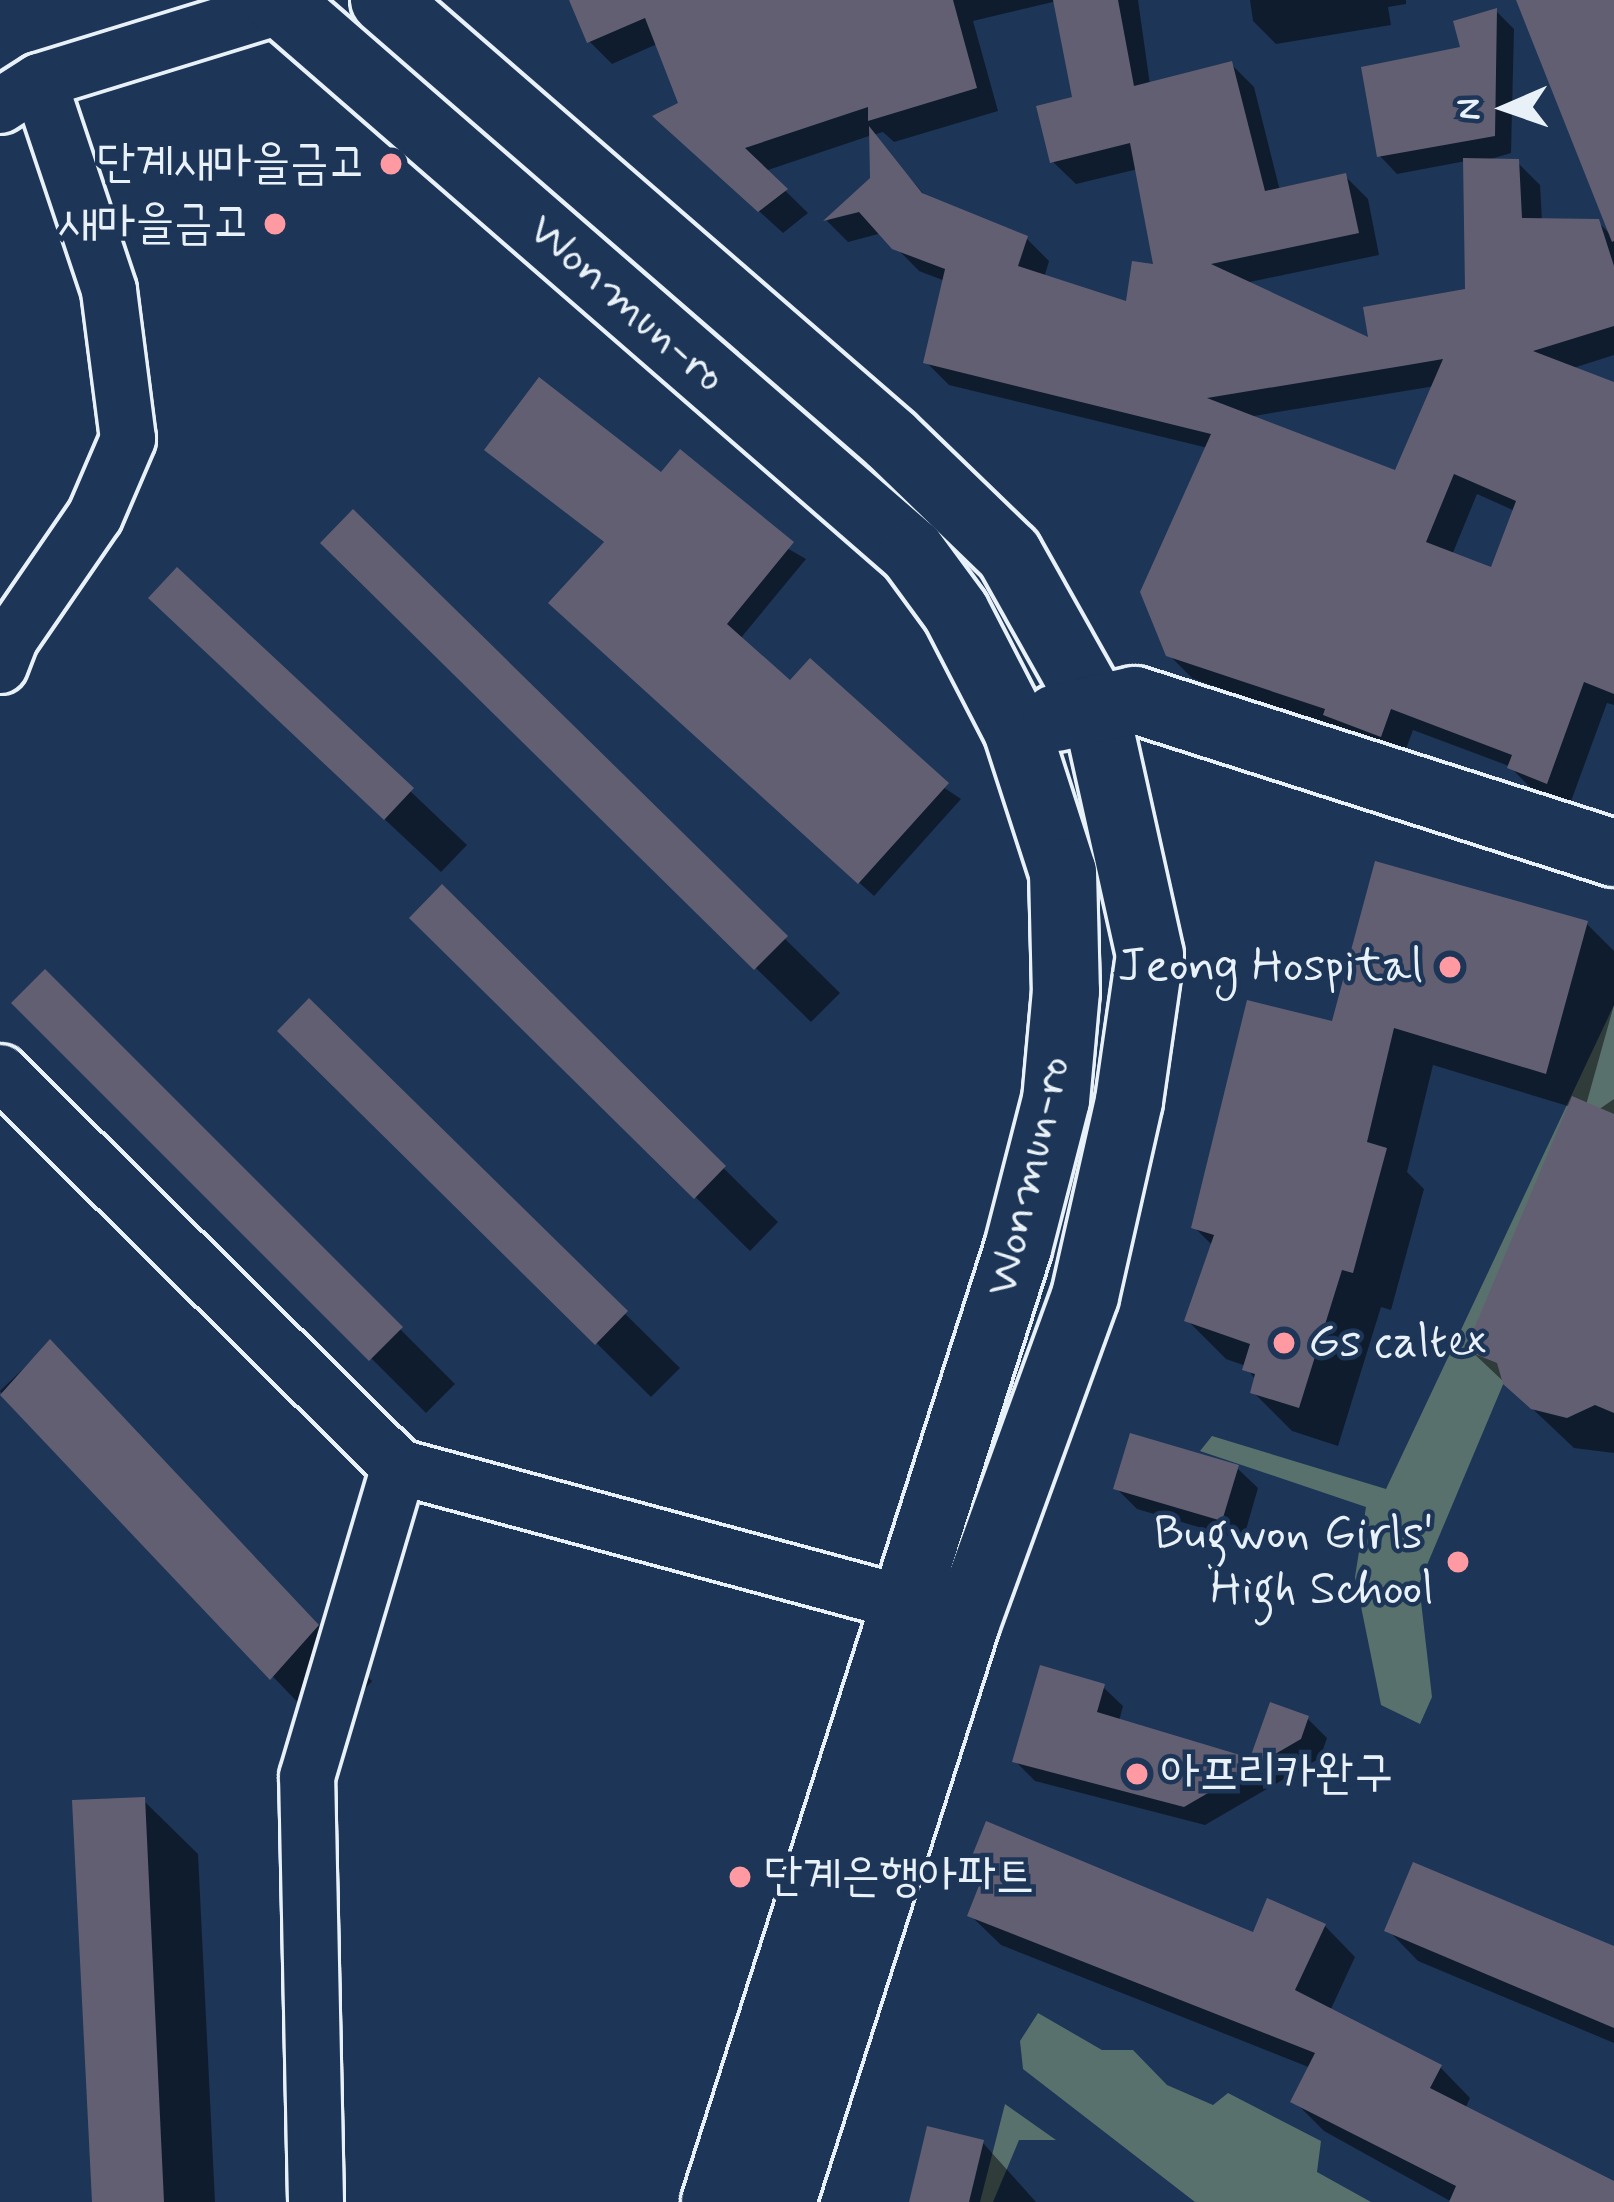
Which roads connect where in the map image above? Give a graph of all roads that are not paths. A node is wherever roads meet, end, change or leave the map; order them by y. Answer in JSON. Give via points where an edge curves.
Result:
{"nodes":[{"id":1,"x":384,"y":0,"type":"edge"},
{"id":2,"x":280,"y":3,"type":"edge"},
{"id":3,"x":19,"y":94,"type":"edge"},
{"id":4,"x":0,"y":666,"type":"edge"},
{"id":5,"x":1094,"y":707,"type":"junction"},
{"id":6,"x":1017,"y":730,"type":"junction"},
{"id":7,"x":1614,"y":854,"type":"edge"},
{"id":8,"x":0,"y":1072,"type":"edge"},
{"id":9,"x":399,"y":1467,"type":"junction"},
{"id":10,"x":903,"y":1603,"type":"junction"},
{"id":11,"x":966,"y":1623,"type":"junction"},
{"id":12,"x":316,"y":2202,"type":"edge"},
{"id":13,"x":715,"y":2202,"type":"edge"},
{"id":14,"x":782,"y":2202,"type":"edge"}],
"edges":[{"from":1,"to":5,"type":"main road","name":"Wonmun-ro","via":[[892,440],[1009,554]]},
{"from":2,"to":3,"type":"street"},
{"from":2,"to":6,"type":"main road","name":"Wonmun-ro","via":[[913,552],[956,612]]},
{"from":3,"to":4,"type":"street","via":[[109,290],[128,439],[95,516],[10,638]]},
{"from":5,"to":6,"type":"main road"},
{"from":5,"to":7,"type":"main road","via":[[1135,700]]},
{"from":5,"to":11,"type":"main road","name":"Wonmun-ro","via":[[1150,955],[1129,1101],[1085,1296]]},
{"from":6,"to":10,"type":"main road","name":"Wonmun-ro","via":[[1063,872],[1066,991],[1056,1100],[1018,1248]]},
{"from":8,"to":9,"type":"street"},
{"from":9,"to":10,"type":"street"},
{"from":9,"to":12,"type":"street","via":[[307,1778]]},
{"from":10,"to":11,"type":"main road"},
{"from":10,"to":13,"type":"main road","name":"Wonmun-ro"},
{"from":11,"to":14,"type":"main road","name":"Wonmun-ro"}]}
